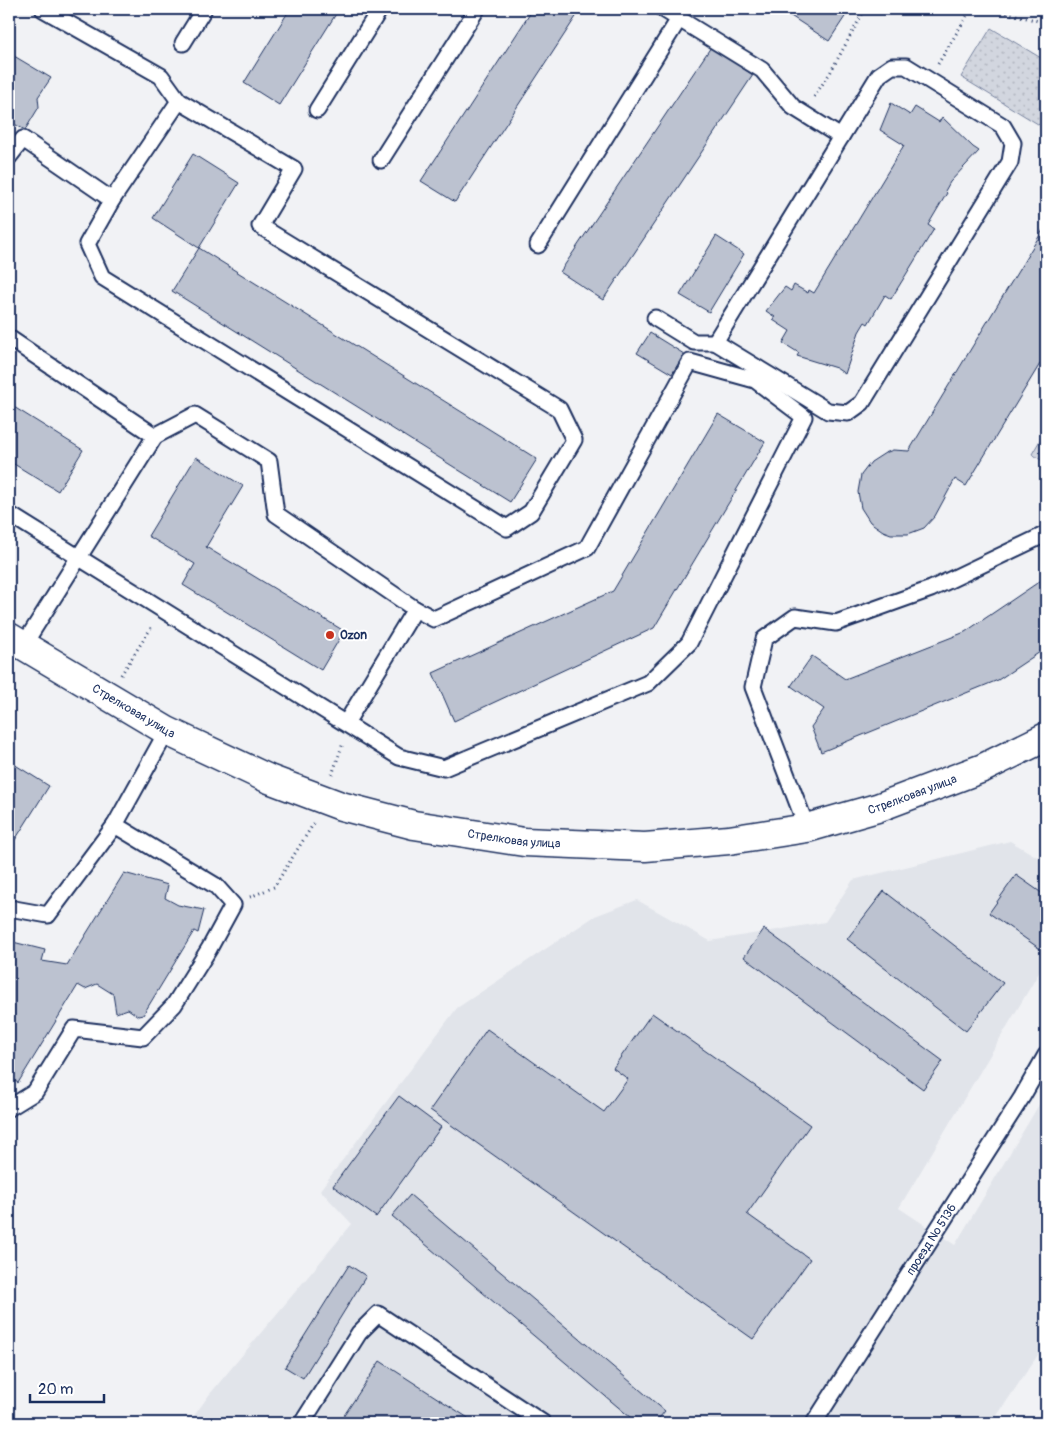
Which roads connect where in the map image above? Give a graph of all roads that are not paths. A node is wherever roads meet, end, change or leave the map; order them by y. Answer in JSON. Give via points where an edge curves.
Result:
{"nodes":[{"id":1,"x":43,"y":9,"type":"edge"},
{"id":2,"x":204,"y":9,"type":"edge"},
{"id":3,"x":380,"y":9,"type":"edge"},
{"id":4,"x":477,"y":9,"type":"edge"},
{"id":5,"x":663,"y":9,"type":"edge"},
{"id":6,"x":679,"y":19,"type":"junction"},
{"id":7,"x":183,"y":42,"type":"dead end"},
{"id":8,"x":179,"y":100,"type":"junction"},
{"id":9,"x":317,"y":110,"type":"dead end"},
{"id":10,"x":841,"y":137,"type":"junction"},
{"id":11,"x":9,"y":158,"type":"edge"},
{"id":12,"x":381,"y":160,"type":"dead end"},
{"id":13,"x":112,"y":200,"type":"junction"},
{"id":14,"x":538,"y":245,"type":"dead end"},
{"id":15,"x":655,"y":318,"type":"dead end"},
{"id":16,"x":9,"y":338,"type":"edge"},
{"id":17,"x":715,"y":342,"type":"junction"},
{"id":18,"x":758,"y":375,"type":"junction"},
{"id":19,"x":155,"y":436,"type":"junction"},
{"id":20,"x":9,"y":514,"type":"edge"},
{"id":21,"x":1046,"y":534,"type":"edge"},
{"id":22,"x":80,"y":557,"type":"junction"},
{"id":23,"x":415,"y":609,"type":"junction"},
{"id":24,"x":16,"y":642,"type":"edge"},
{"id":25,"x":346,"y":723,"type":"junction"},
{"id":26,"x":167,"y":731,"type":"junction"},
{"id":27,"x":1046,"y":737,"type":"edge"},
{"id":28,"x":115,"y":825,"type":"junction"},
{"id":29,"x":807,"y":828,"type":"junction"},
{"id":30,"x":9,"y":908,"type":"edge"},
{"id":31,"x":1046,"y":1055,"type":"edge"},
{"id":32,"x":9,"y":1108,"type":"edge"},
{"id":33,"x":302,"y":1423,"type":"edge"},
{"id":34,"x":543,"y":1423,"type":"edge"},
{"id":35,"x":814,"y":1423,"type":"edge"}],
"edges":[{"from":1,"to":8,"type":"lane","via":[[161,76]]},
{"from":2,"to":7,"type":"lane"},
{"from":3,"to":9,"type":"lane"},
{"from":4,"to":12,"type":"lane"},
{"from":5,"to":6,"type":"lane"},
{"from":6,"to":10,"type":"lane","via":[[762,70],[794,107]]},
{"from":6,"to":14,"type":"lane"},
{"from":8,"to":13,"type":"lane"},
{"from":8,"to":13,"type":"lane","via":[[294,169],[260,226],[559,409],[574,440],[531,512],[507,528],[102,277],[87,244]]},
{"from":10,"to":17,"type":"lane"},
{"from":10,"to":18,"type":"lane","via":[[879,75],[892,66],[906,66],[1003,126],[1012,143],[1010,162],[862,403],[848,413],[828,411]]},
{"from":11,"to":13,"type":"lane","via":[[22,139]]},
{"from":15,"to":17,"type":"lane","via":[[694,342]]},
{"from":16,"to":19,"type":"lane"},
{"from":17,"to":18,"type":"lane"},
{"from":18,"to":23,"type":"lane","via":[[690,362],[588,548],[434,619]]},
{"from":18,"to":25,"type":"lane","via":[[804,417],[689,643],[648,683],[444,768],[399,757]]},
{"from":19,"to":22,"type":"lane"},
{"from":19,"to":23,"type":"lane","via":[[195,416],[269,461],[276,514]]},
{"from":20,"to":22,"type":"lane"},
{"from":21,"to":29,"type":"lane","via":[[931,589],[836,624],[795,617],[764,639],[753,687]]},
{"from":22,"to":24,"type":"lane"},
{"from":22,"to":25,"type":"lane"},
{"from":23,"to":25,"type":"lane"},
{"from":24,"to":26,"type":"street","name":"Стрелковая улица"},
{"from":26,"to":28,"type":"lane"},
{"from":26,"to":29,"type":"street","name":"Стрелковая улица","via":[[269,780],[325,800],[414,825],[524,842],[645,846],[729,840]]},
{"from":27,"to":29,"type":"street","name":"Стрелковая улица","via":[[983,768],[877,808]]},
{"from":28,"to":30,"type":"lane","via":[[48,915]]},
{"from":28,"to":32,"type":"lane","via":[[216,886],[233,905],[174,1004],[143,1037],[74,1029],[35,1092]]},
{"from":31,"to":35,"type":"lane","name":"проезд № 5136"},
{"from":33,"to":34,"type":"lane","via":[[359,1333],[378,1314]]}]}
